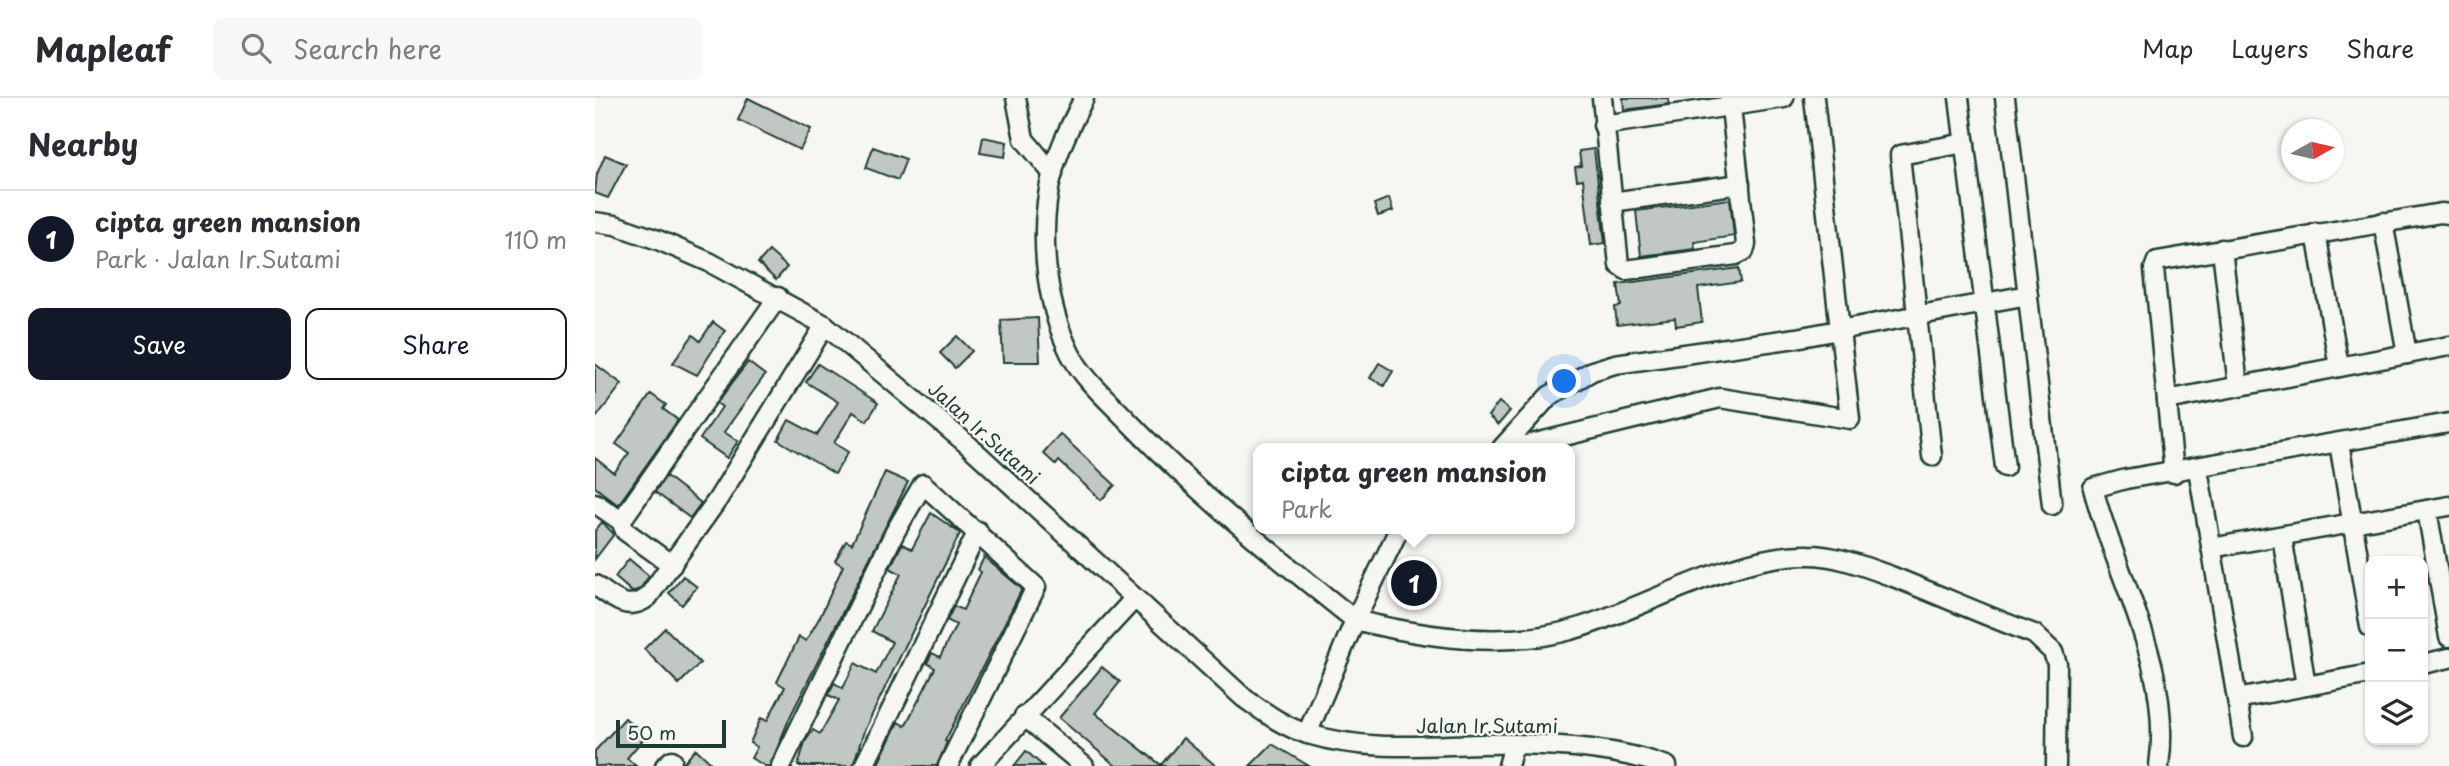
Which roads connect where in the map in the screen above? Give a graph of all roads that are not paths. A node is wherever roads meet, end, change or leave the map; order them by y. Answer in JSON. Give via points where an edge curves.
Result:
{"nodes":[{"id":1,"x":1016,"y":98,"type":"edge"},
{"id":2,"x":1084,"y":98,"type":"edge"},
{"id":3,"x":1602,"y":98,"type":"edge"},
{"id":4,"x":1784,"y":98,"type":"edge"},
{"id":5,"x":1814,"y":98,"type":"edge"},
{"id":6,"x":1959,"y":98,"type":"edge"},
{"id":7,"x":2005,"y":98,"type":"edge"},
{"id":8,"x":1731,"y":102,"type":"edge"},
{"id":9,"x":1603,"y":125,"type":"junction"},
{"id":10,"x":1965,"y":143,"type":"junction"},
{"id":11,"x":1052,"y":174,"type":"junction"},
{"id":12,"x":1740,"y":184,"type":"junction"},
{"id":13,"x":1612,"y":202,"type":"junction"},
{"id":14,"x":2449,"y":214,"type":"edge"},
{"id":15,"x":595,"y":222,"type":"edge"},
{"id":16,"x":2383,"y":222,"type":"junction"},
{"id":17,"x":2316,"y":233,"type":"junction"},
{"id":18,"x":2221,"y":249,"type":"junction"},
{"id":19,"x":2028,"y":295,"type":"junction"},
{"id":20,"x":778,"y":297,"type":"junction"},
{"id":21,"x":1985,"y":303,"type":"junction"},
{"id":22,"x":1916,"y":316,"type":"junction"},
{"id":23,"x":825,"y":325,"type":"junction"},
{"id":24,"x":1839,"y":330,"type":"junction"},
{"id":25,"x":2449,"y":346,"type":"edge"},
{"id":26,"x":2407,"y":354,"type":"junction"},
{"id":27,"x":2339,"y":367,"type":"junction"},
{"id":28,"x":2238,"y":386,"type":"junction"},
{"id":29,"x":2167,"y":400,"type":"junction"},
{"id":30,"x":2449,"y":423,"type":"edge"},
{"id":31,"x":1507,"y":443,"type":"edge"},
{"id":32,"x":1536,"y":443,"type":"edge"},
{"id":33,"x":2339,"y":443,"type":"junction"},
{"id":34,"x":1932,"y":456,"type":"dead end"},
{"id":35,"x":2005,"y":467,"type":"dead end"},
{"id":36,"x":2198,"y":469,"type":"junction"},
{"id":37,"x":2174,"y":473,"type":"junction"},
{"id":38,"x":595,"y":503,"type":"edge"},
{"id":39,"x":2052,"y":505,"type":"dead end"},
{"id":40,"x":2449,"y":506,"type":"edge"},
{"id":41,"x":2427,"y":510,"type":"junction"},
{"id":42,"x":621,"y":522,"type":"junction"},
{"id":43,"x":2353,"y":524,"type":"junction"},
{"id":44,"x":978,"y":531,"type":"junction"},
{"id":45,"x":1397,"y":534,"type":"edge"},
{"id":46,"x":2282,"y":536,"type":"junction"},
{"id":47,"x":2211,"y":548,"type":"junction"},
{"id":48,"x":672,"y":565,"type":"junction"},
{"id":49,"x":595,"y":585,"type":"edge"},
{"id":50,"x":2445,"y":586,"type":"edge"},
{"id":51,"x":1135,"y":598,"type":"junction"},
{"id":52,"x":2369,"y":619,"type":"edge"},
{"id":53,"x":1355,"y":620,"type":"junction"},
{"id":54,"x":2449,"y":637,"type":"edge"},
{"id":55,"x":2449,"y":659,"type":"edge"},
{"id":56,"x":2428,"y":663,"type":"edge"},
{"id":57,"x":2365,"y":675,"type":"edge"},
{"id":58,"x":2306,"y":686,"type":"junction"},
{"id":59,"x":2237,"y":699,"type":"junction"},
{"id":60,"x":1024,"y":716,"type":"junction"},
{"id":61,"x":1307,"y":734,"type":"junction"},
{"id":62,"x":2243,"y":737,"type":"dead end"},
{"id":63,"x":1514,"y":744,"type":"junction"},
{"id":64,"x":781,"y":766,"type":"edge"},
{"id":65,"x":864,"y":766,"type":"edge"},
{"id":66,"x":948,"y":766,"type":"edge"},
{"id":67,"x":980,"y":766,"type":"edge"},
{"id":68,"x":1084,"y":766,"type":"edge"},
{"id":69,"x":1508,"y":766,"type":"edge"},
{"id":70,"x":1667,"y":766,"type":"edge"},
{"id":71,"x":2056,"y":766,"type":"edge"},
{"id":72,"x":2159,"y":766,"type":"edge"}],
"edges":[{"from":1,"to":11,"type":"street","via":[[1024,139]]},
{"from":2,"to":11,"type":"street"},
{"from":3,"to":9,"type":"street"},
{"from":4,"to":8,"type":"street"},
{"from":5,"to":24,"type":"street"},
{"from":6,"to":10,"type":"street"},
{"from":7,"to":19,"type":"street"},
{"from":8,"to":9,"type":"street"},
{"from":8,"to":12,"type":"street"},
{"from":9,"to":13,"type":"street"},
{"from":10,"to":21,"type":"street"},
{"from":10,"to":22,"type":"street","via":[[1900,155]]},
{"from":11,"to":53,"type":"street","via":[[1046,223],[1049,280],[1062,335],[1078,366],[1171,465]]},
{"from":12,"to":13,"type":"street"},
{"from":12,"to":13,"type":"street","via":[[1746,244],[1736,255],[1626,270],[1619,265]]},
{"from":14,"to":16,"type":"street"},
{"from":15,"to":20,"type":"street","name":"Jalan Ir.Sutami","via":[[658,240]]},
{"from":16,"to":17,"type":"street"},
{"from":16,"to":26,"type":"street"},
{"from":17,"to":18,"type":"street"},
{"from":17,"to":27,"type":"street"},
{"from":18,"to":28,"type":"street"},
{"from":18,"to":29,"type":"street","via":[[2161,259],[2155,264]]},
{"from":19,"to":21,"type":"street"},
{"from":19,"to":39,"type":"street"},
{"from":20,"to":23,"type":"street","name":"Jalan Ir.Sutami"},
{"from":20,"to":42,"type":"street"},
{"from":21,"to":22,"type":"street"},
{"from":21,"to":35,"type":"street"},
{"from":22,"to":24,"type":"street"},
{"from":22,"to":34,"type":"street"},
{"from":23,"to":48,"type":"street"},
{"from":23,"to":51,"type":"street","name":"Jalan Ir.Sutami","via":[[967,444]]},
{"from":24,"to":31,"type":"street","via":[[1592,371],[1549,396]]},
{"from":24,"to":32,"type":"street","via":[[1850,419],[1720,398]]},
{"from":25,"to":26,"type":"street"},
{"from":26,"to":27,"type":"street"},
{"from":27,"to":28,"type":"street"},
{"from":28,"to":29,"type":"street"},
{"from":29,"to":37,"type":"street"},
{"from":30,"to":33,"type":"street"},
{"from":33,"to":36,"type":"street"},
{"from":33,"to":43,"type":"street"},
{"from":36,"to":37,"type":"street"},
{"from":36,"to":47,"type":"street"},
{"from":37,"to":72,"type":"street","via":[[2093,488],[2104,531],[2143,624],[2159,695]]},
{"from":38,"to":42,"type":"street"},
{"from":40,"to":41,"type":"street"},
{"from":41,"to":43,"type":"street"},
{"from":41,"to":50,"type":"street"},
{"from":42,"to":48,"type":"street","via":[[625,531]]},
{"from":43,"to":46,"type":"street"},
{"from":43,"to":52,"type":"street"},
{"from":44,"to":64,"type":"street","via":[[923,484]]},
{"from":44,"to":65,"type":"street"},
{"from":44,"to":66,"type":"street","via":[[1036,587]]},
{"from":45,"to":53,"type":"street"},
{"from":46,"to":47,"type":"street"},
{"from":46,"to":58,"type":"street"},
{"from":47,"to":59,"type":"street"},
{"from":48,"to":49,"type":"street","via":[[648,597],[633,605],[614,599]]},
{"from":50,"to":54,"type":"street"},
{"from":51,"to":60,"type":"street"},
{"from":51,"to":61,"type":"street","name":"Jalan Ir.Sutami","via":[[1244,698]]},
{"from":53,"to":61,"type":"street"},
{"from":53,"to":71,"type":"street","via":[[1401,631],[1521,639],[1570,630],[1750,565],[1807,555],[1839,559],[1934,593],[2045,642],[2057,664]]},
{"from":55,"to":56,"type":"street"},
{"from":57,"to":58,"type":"street"},
{"from":58,"to":59,"type":"street"},
{"from":59,"to":62,"type":"street"},
{"from":60,"to":67,"type":"street"},
{"from":60,"to":68,"type":"street"},
{"from":61,"to":63,"type":"street","name":"Jalan Ir.Sutami","via":[[1389,747]]},
{"from":63,"to":69,"type":"street"},
{"from":63,"to":70,"type":"street","name":"Jalan Ir.Sutami","via":[[1593,748]]}]}
